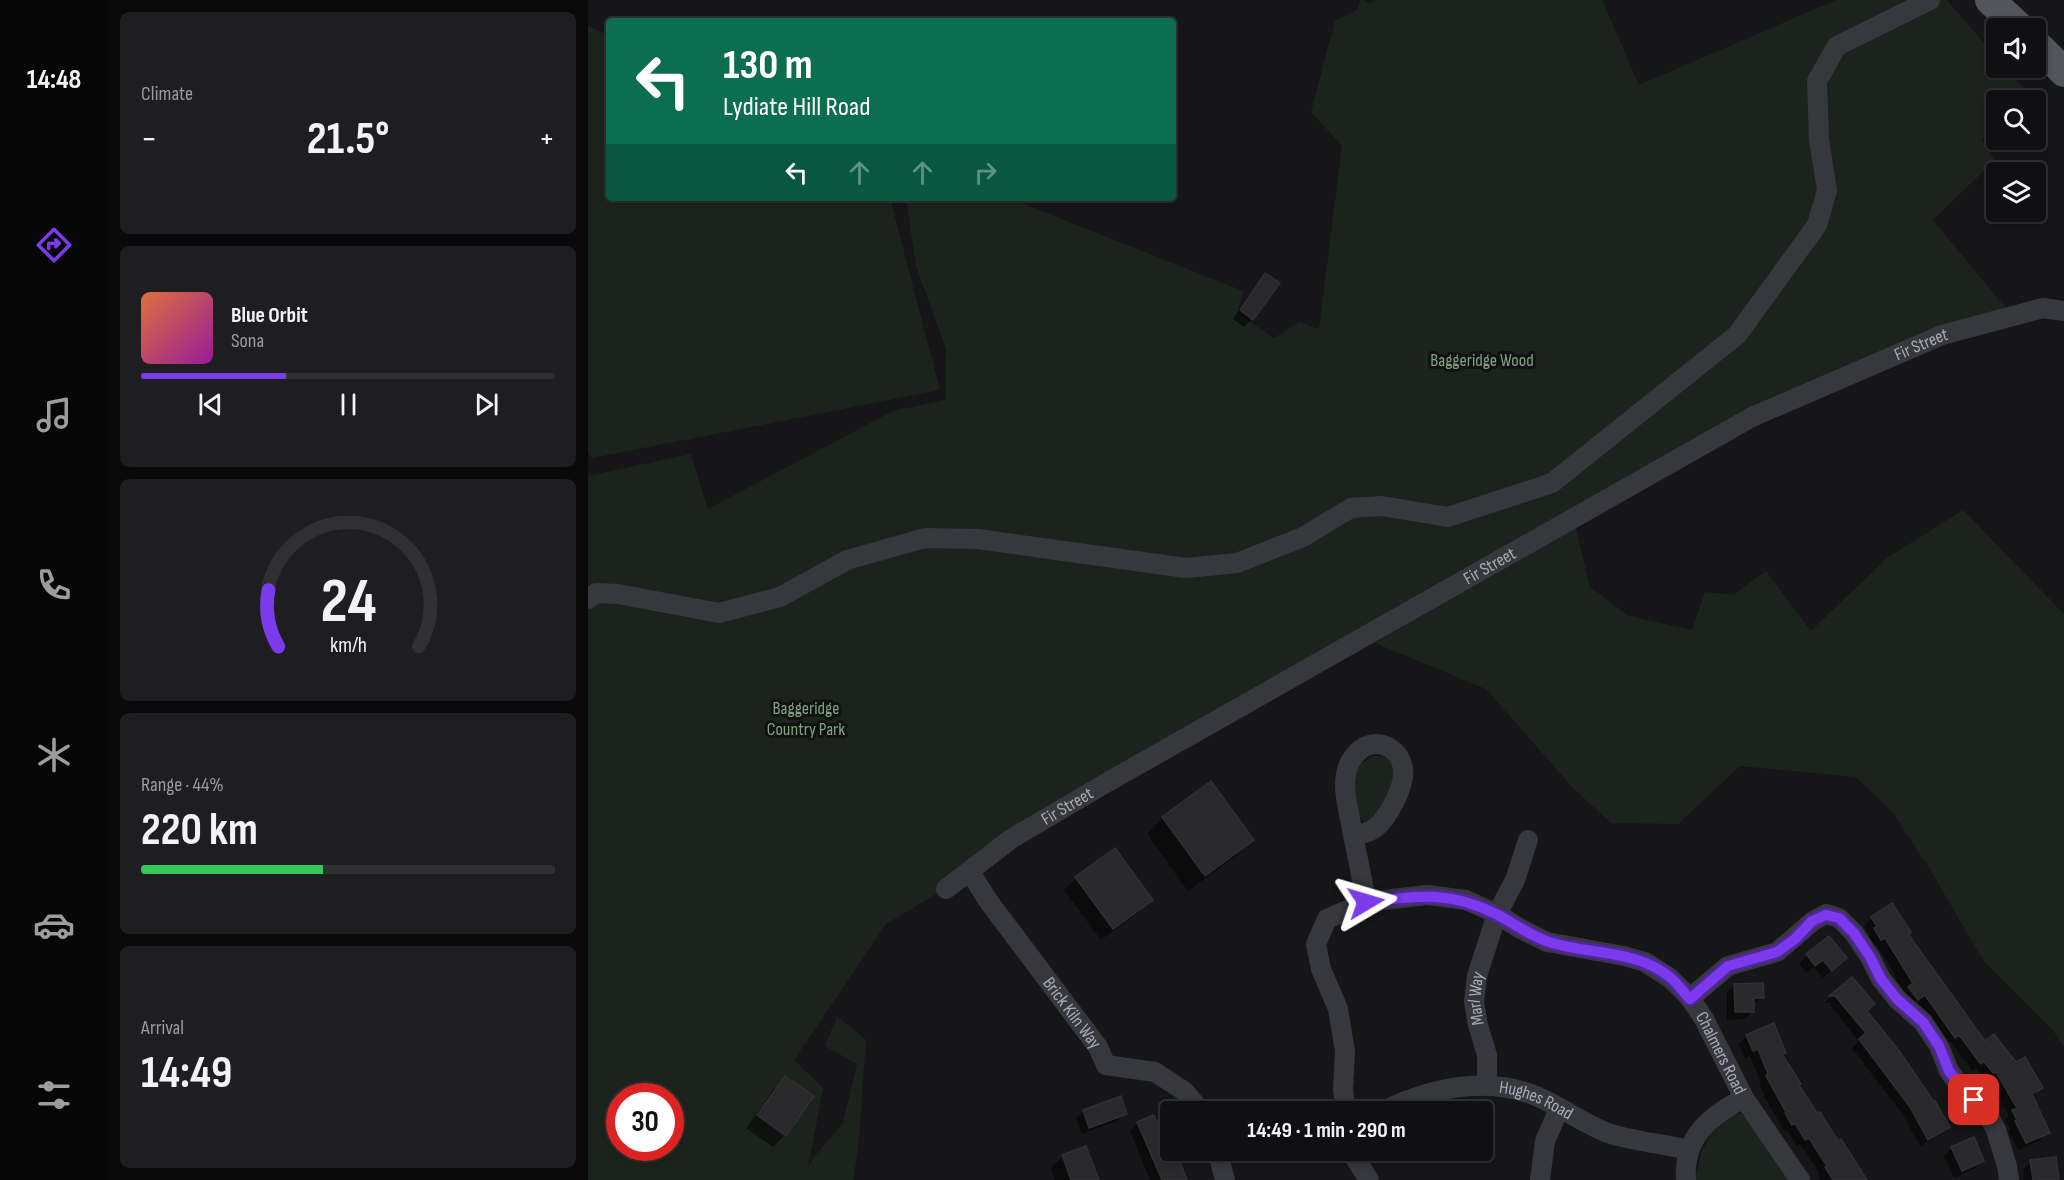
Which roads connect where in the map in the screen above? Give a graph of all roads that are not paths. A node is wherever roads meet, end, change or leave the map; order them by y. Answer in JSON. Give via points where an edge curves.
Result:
{"nodes":[{"id":1,"x":1930,"y":0,"type":"edge"},
{"id":2,"x":1990,"y":0,"type":"edge"},
{"id":3,"x":2009,"y":18,"type":"edge"},
{"id":4,"x":2046,"y":54,"type":"edge"},
{"id":5,"x":2064,"y":72,"type":"edge"},
{"id":6,"x":2064,"y":311,"type":"edge"},
{"id":7,"x":588,"y":599,"type":"edge"},
{"id":8,"x":1353,"y":836,"type":"dead end"},
{"id":9,"x":1528,"y":840,"type":"dead end"},
{"id":10,"x":970,"y":872,"type":"junction"},
{"id":11,"x":946,"y":889,"type":"dead end"},
{"id":12,"x":1366,"y":902,"type":"junction"},
{"id":13,"x":1497,"y":914,"type":"junction"},
{"id":14,"x":1690,"y":999,"type":"junction"},
{"id":15,"x":1487,"y":1084,"type":"junction"},
{"id":16,"x":1744,"y":1098,"type":"junction"},
{"id":17,"x":1193,"y":1101,"type":"edge"},
{"id":18,"x":1344,"y":1101,"type":"edge"},
{"id":19,"x":1402,"y":1101,"type":"edge"},
{"id":20,"x":1559,"y":1109,"type":"junction"},
{"id":21,"x":1689,"y":1150,"type":"junction"},
{"id":22,"x":1220,"y":1161,"type":"edge"},
{"id":23,"x":1357,"y":1161,"type":"edge"},
{"id":24,"x":1225,"y":1180,"type":"edge"},
{"id":25,"x":1369,"y":1180,"type":"edge"},
{"id":26,"x":1540,"y":1180,"type":"edge"},
{"id":27,"x":1686,"y":1180,"type":"edge"},
{"id":28,"x":1800,"y":1180,"type":"edge"},
{"id":29,"x":2009,"y":1180,"type":"edge"}],
"edges":[{"from":1,"to":7,"type":"street","via":[[1837,46],[1817,81],[1827,189],[1817,225],[1737,335],[1552,483],[1448,517],[1382,506],[1350,508],[1303,537],[1238,563],[1186,568],[978,539],[925,538],[847,560],[780,597],[719,614],[618,594],[596,593]]},
{"from":2,"to":3,"type":"main road"},
{"from":4,"to":5,"type":"main road"},
{"from":6,"to":10,"type":"street","name":"Fir Street","via":[[2043,308],[1942,335],[1752,417],[1106,783],[1011,839]]},
{"from":8,"to":12,"type":"street"},
{"from":9,"to":13,"type":"street","name":"Marl Way","via":[[1515,880]]},
{"from":10,"to":11,"type":"street","name":"Fir Street"},
{"from":10,"to":17,"type":"street","name":"Brick Kiln Way","via":[[1098,1047],[1106,1065],[1155,1072]]},
{"from":12,"to":13,"type":"street","name":"Chalmers Road","via":[[1427,895],[1466,900]]},
{"from":12,"to":18,"type":"street","name":"Chalmers Road","via":[[1327,919],[1316,944],[1338,1010],[1345,1051]]},
{"from":13,"to":14,"type":"street","name":"Chalmers Road","via":[[1547,942],[1645,962],[1670,978]]},
{"from":13,"to":15,"type":"street","name":"Marl Way","via":[[1477,976],[1474,1002],[1487,1055]]},
{"from":14,"to":16,"type":"street","name":"Chalmers Road"},
{"from":14,"to":29,"type":"street","via":[[1728,966],[1777,952],[1812,921],[1826,915],[1839,918],[1854,933],[1886,986],[1923,1022],[1963,1090],[1986,1111],[1996,1130]]},
{"from":15,"to":19,"type":"street","name":"Hughes Road","via":[[1445,1089]]},
{"from":15,"to":20,"type":"street","name":"Hughes Road","via":[[1531,1094]]},
{"from":16,"to":21,"type":"street","via":[[1718,1112]]},
{"from":16,"to":28,"type":"street","name":"Chalmers Road"},
{"from":20,"to":21,"type":"street","name":"Hughes Road","via":[[1609,1133]]},
{"from":20,"to":26,"type":"street","via":[[1545,1141]]},
{"from":21,"to":27,"type":"street"},
{"from":22,"to":24,"type":"street"},
{"from":23,"to":25,"type":"street"}]}
